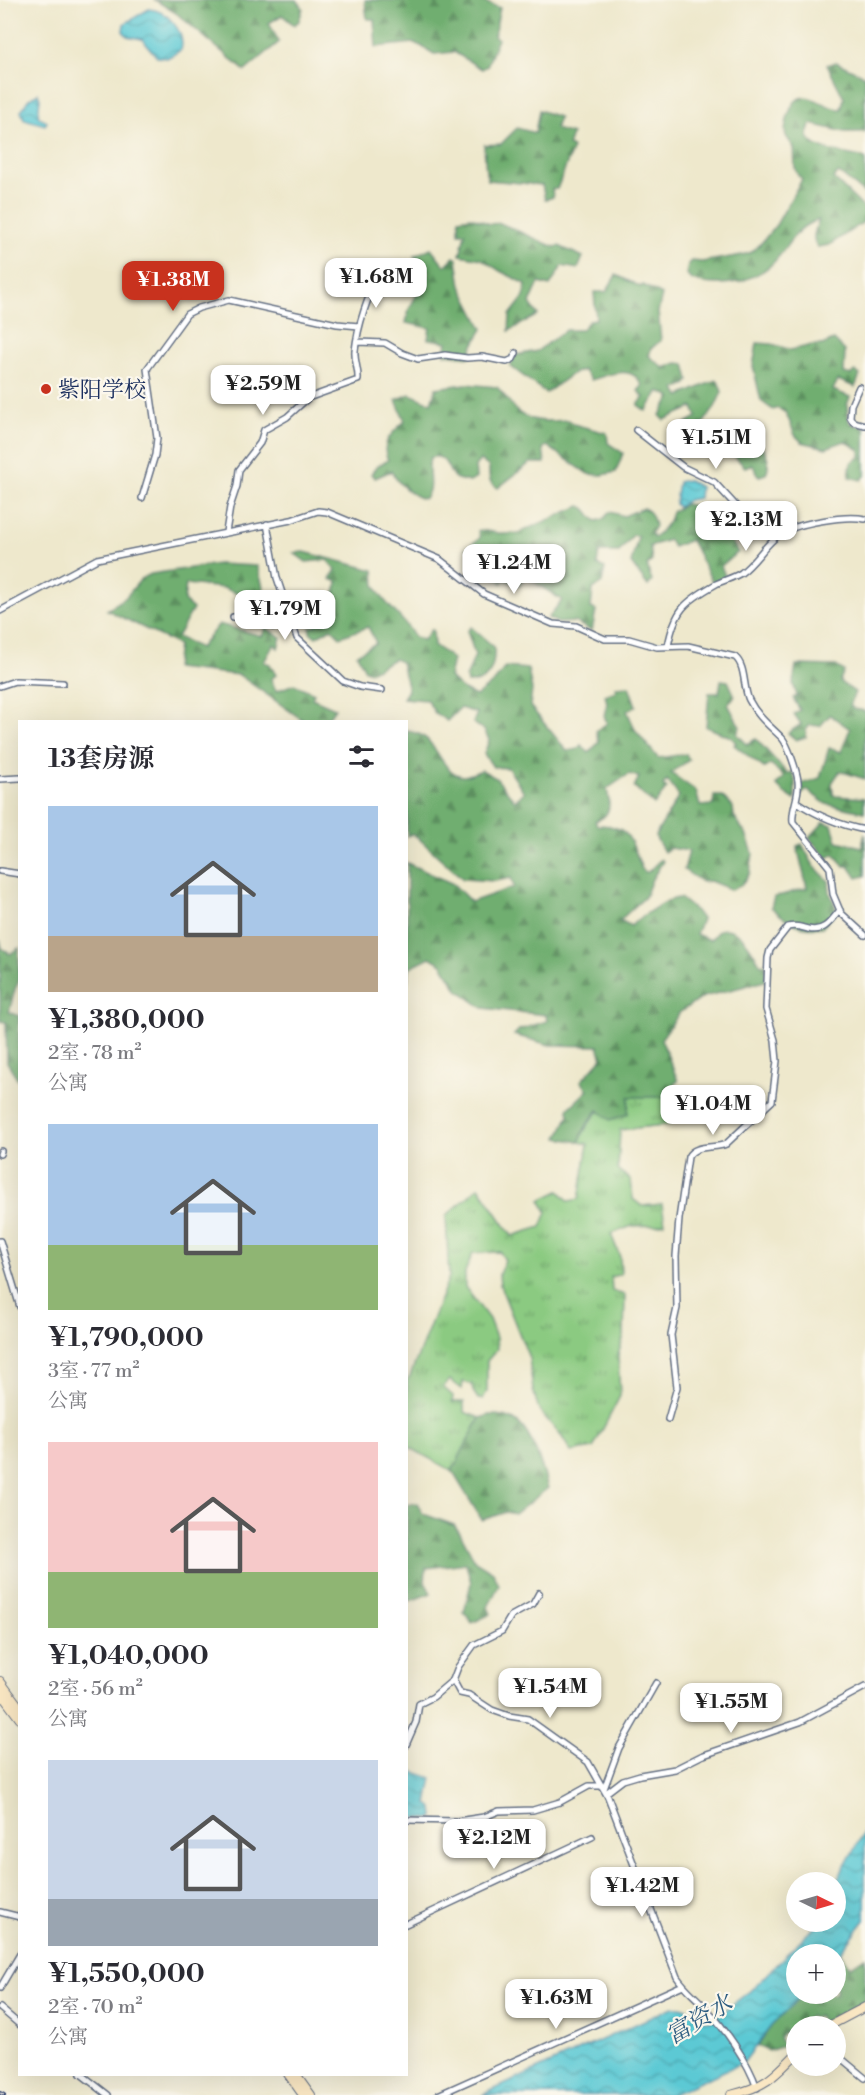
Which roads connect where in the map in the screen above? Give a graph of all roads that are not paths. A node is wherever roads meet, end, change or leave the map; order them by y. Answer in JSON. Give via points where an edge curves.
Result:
{"nodes":[{"id":1,"x":379,"y":272,"type":"dead end"},
{"id":2,"x":359,"y":326,"type":"junction"},
{"id":3,"x":357,"y":342,"type":"junction"},
{"id":4,"x":516,"y":353,"type":"dead end"},
{"id":5,"x":859,"y":387,"type":"dead end"},
{"id":6,"x":865,"y":425,"type":"edge"},
{"id":7,"x":636,"y":430,"type":"dead end"},
{"id":8,"x":142,"y":498,"type":"dead end"},
{"id":9,"x":865,"y":519,"type":"edge"},
{"id":10,"x":267,"y":524,"type":"junction"},
{"id":11,"x":226,"y":532,"type":"junction"},
{"id":12,"x":775,"y":538,"type":"junction"},
{"id":13,"x":0,"y":611,"type":"edge"},
{"id":14,"x":233,"y":617,"type":"dead end"},
{"id":15,"x":291,"y":618,"type":"junction"},
{"id":16,"x":668,"y":646,"type":"junction"},
{"id":17,"x":63,"y":682,"type":"dead end"},
{"id":18,"x":0,"y":686,"type":"edge"},
{"id":19,"x":382,"y":690,"type":"dead end"},
{"id":20,"x":18,"y":778,"type":"edge"},
{"id":21,"x":0,"y":779,"type":"edge"},
{"id":22,"x":797,"y":802,"type":"junction"},
{"id":23,"x":865,"y":830,"type":"edge"},
{"id":24,"x":0,"y":870,"type":"edge"},
{"id":25,"x":18,"y":874,"type":"edge"},
{"id":26,"x":840,"y":910,"type":"junction"},
{"id":27,"x":865,"y":935,"type":"edge"},
{"id":28,"x":0,"y":1241,"type":"edge"},
{"id":29,"x":18,"y":1300,"type":"edge"},
{"id":30,"x":668,"y":1419,"type":"dead end"},
{"id":31,"x":539,"y":1593,"type":"dead end"},
{"id":32,"x":453,"y":1680,"type":"junction"},
{"id":33,"x":0,"y":1682,"type":"edge"},
{"id":34,"x":656,"y":1683,"type":"dead end"},
{"id":35,"x":865,"y":1687,"type":"edge"},
{"id":36,"x":0,"y":1692,"type":"edge"},
{"id":37,"x":18,"y":1705,"type":"edge"},
{"id":38,"x":18,"y":1716,"type":"edge"},
{"id":39,"x":408,"y":1740,"type":"edge"},
{"id":40,"x":604,"y":1790,"type":"junction"},
{"id":41,"x":408,"y":1820,"type":"edge"},
{"id":42,"x":592,"y":1837,"type":"dead end"},
{"id":43,"x":0,"y":1912,"type":"edge"},
{"id":44,"x":18,"y":1916,"type":"edge"},
{"id":45,"x":408,"y":1923,"type":"edge"},
{"id":46,"x":18,"y":1957,"type":"edge"},
{"id":47,"x":683,"y":1985,"type":"junction"},
{"id":48,"x":0,"y":1988,"type":"edge"},
{"id":49,"x":865,"y":2007,"type":"edge"},
{"id":50,"x":0,"y":2008,"type":"edge"},
{"id":51,"x":846,"y":2017,"type":"edge"},
{"id":52,"x":18,"y":2023,"type":"edge"},
{"id":53,"x":846,"y":2062,"type":"edge"},
{"id":54,"x":786,"y":2064,"type":"edge"},
{"id":55,"x":84,"y":2076,"type":"edge"},
{"id":56,"x":289,"y":2076,"type":"edge"},
{"id":57,"x":297,"y":2076,"type":"edge"},
{"id":58,"x":865,"y":2078,"type":"edge"},
{"id":59,"x":757,"y":2088,"type":"junction"},
{"id":60,"x":108,"y":2095,"type":"edge"},
{"id":61,"x":303,"y":2095,"type":"edge"},
{"id":62,"x":311,"y":2095,"type":"edge"},
{"id":63,"x":438,"y":2095,"type":"edge"},
{"id":64,"x":731,"y":2095,"type":"edge"}],
"edges":[{"from":1,"to":2,"type":"street"},
{"from":2,"to":3,"type":"street"},
{"from":2,"to":8,"type":"street","via":[[232,300],[187,314],[147,369],[157,438]]},
{"from":3,"to":4,"type":"street","via":[[385,343],[421,359],[445,355],[507,362]]},
{"from":3,"to":11,"type":"street","via":[[357,381],[308,398],[287,417],[264,430],[260,443],[239,470]]},
{"from":5,"to":6,"type":"street","via":[[850,417]]},
{"from":7,"to":12,"type":"street","via":[[683,467],[714,482]]},
{"from":9,"to":12,"type":"street","via":[[826,519]]},
{"from":10,"to":11,"type":"street"},
{"from":10,"to":15,"type":"street","via":[[277,578]]},
{"from":10,"to":16,"type":"street","via":[[327,512],[442,560],[484,594],[553,624],[576,626],[605,639]]},
{"from":11,"to":13,"type":"street","via":[[97,559]]},
{"from":12,"to":16,"type":"street","via":[[741,573],[716,584],[684,607],[675,617]]},
{"from":14,"to":15,"type":"street","via":[[257,616],[273,627]]},
{"from":15,"to":19,"type":"street","via":[[298,639],[335,676],[355,686]]},
{"from":16,"to":22,"type":"street","via":[[691,646],[738,659],[749,701],[784,742],[797,777]]},
{"from":17,"to":18,"type":"street","via":[[15,681]]},
{"from":20,"to":21,"type":"street"},
{"from":22,"to":23,"type":"street","via":[[829,820]]},
{"from":22,"to":26,"type":"street","via":[[793,820],[830,868],[833,894]]},
{"from":24,"to":25,"type":"street"},
{"from":26,"to":27,"type":"street"},
{"from":26,"to":30,"type":"street","via":[[821,929],[788,927],[769,953],[766,1009],[777,1061],[772,1101],[726,1144],[691,1151],[688,1158],[676,1256],[677,1308],[671,1331],[677,1387]]},
{"from":28,"to":29,"type":"street"},
{"from":31,"to":32,"type":"street","via":[[533,1604],[508,1618],[502,1630],[474,1645]]},
{"from":32,"to":39,"type":"street","via":[[419,1704]]},
{"from":32,"to":40,"type":"street","via":[[460,1693],[492,1710],[528,1719],[588,1761]]},
{"from":33,"to":37,"type":"street"},
{"from":34,"to":40,"type":"street","via":[[619,1748]]},
{"from":35,"to":40,"type":"street","via":[[800,1722],[701,1756],[675,1769],[623,1780]]},
{"from":36,"to":38,"type":"street"},
{"from":40,"to":41,"type":"street","via":[[589,1786],[560,1802],[533,1810],[499,1811],[458,1821]]},
{"from":40,"to":47,"type":"street"},
{"from":42,"to":45,"type":"street"},
{"from":43,"to":44,"type":"street"},
{"from":46,"to":48,"type":"street"},
{"from":47,"to":59,"type":"street","via":[[713,2016],[745,2062]]},
{"from":47,"to":63,"type":"street"},
{"from":49,"to":51,"type":"street"},
{"from":50,"to":52,"type":"street"},
{"from":53,"to":58,"type":"street"},
{"from":54,"to":59,"type":"street"},
{"from":55,"to":60,"type":"street"},
{"from":56,"to":61,"type":"street"},
{"from":57,"to":62,"type":"street"},
{"from":59,"to":64,"type":"street"}]}
